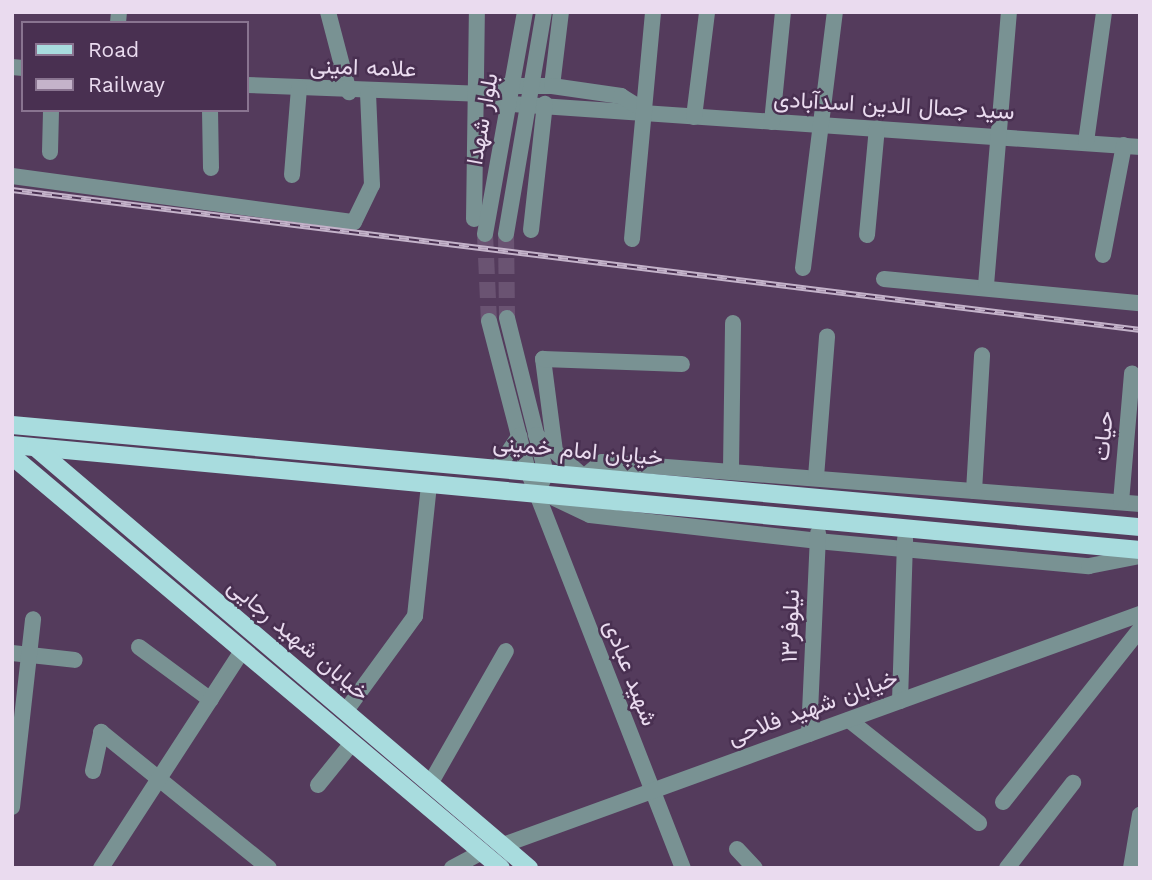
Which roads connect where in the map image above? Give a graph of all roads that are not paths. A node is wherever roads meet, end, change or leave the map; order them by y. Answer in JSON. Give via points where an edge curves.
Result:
{"nodes":[{"id":1,"x":328,"y":12,"type":"edge"},
{"id":2,"x":477,"y":12,"type":"edge"},
{"id":3,"x":517,"y":12,"type":"edge"},
{"id":4,"x":525,"y":12,"type":"edge"},
{"id":5,"x":544,"y":12,"type":"edge"},
{"id":6,"x":561,"y":12,"type":"edge"},
{"id":7,"x":653,"y":12,"type":"edge"},
{"id":8,"x":707,"y":12,"type":"edge"},
{"id":9,"x":783,"y":12,"type":"edge"},
{"id":10,"x":835,"y":12,"type":"edge"},
{"id":11,"x":1009,"y":12,"type":"edge"},
{"id":12,"x":1104,"y":12,"type":"edge"},
{"id":13,"x":248,"y":85,"type":"edge"},
{"id":14,"x":497,"y":86,"type":"junction"},
{"id":15,"x":552,"y":86,"type":"junction"},
{"id":16,"x":299,"y":88,"type":"junction"},
{"id":17,"x":349,"y":92,"type":"junction"},
{"id":18,"x":368,"y":94,"type":"junction"},
{"id":19,"x":478,"y":94,"type":"junction"},
{"id":20,"x":545,"y":104,"type":"junction"},
{"id":21,"x":645,"y":111,"type":"junction"},
{"id":22,"x":51,"y":112,"type":"edge"},
{"id":23,"x":210,"y":112,"type":"edge"},
{"id":24,"x":694,"y":117,"type":"junction"},
{"id":25,"x":772,"y":122,"type":"junction"},
{"id":26,"x":822,"y":124,"type":"junction"},
{"id":27,"x":877,"y":128,"type":"junction"},
{"id":28,"x":996,"y":135,"type":"junction"},
{"id":29,"x":1086,"y":142,"type":"junction"},
{"id":30,"x":1132,"y":146,"type":"edge"},
{"id":31,"x":50,"y":152,"type":"dead end"},
{"id":32,"x":211,"y":168,"type":"dead end"},
{"id":33,"x":292,"y":175,"type":"dead end"},
{"id":34,"x":12,"y":176,"type":"edge"},
{"id":35,"x":474,"y":219,"type":"tunnel mouth"},
{"id":36,"x":531,"y":230,"type":"dead end"},
{"id":37,"x":485,"y":234,"type":"tunnel mouth"},
{"id":38,"x":506,"y":234,"type":"tunnel mouth"},
{"id":39,"x":867,"y":234,"type":"dead end"},
{"id":40,"x":632,"y":239,"type":"dead end"},
{"id":41,"x":1103,"y":255,"type":"dead end"},
{"id":42,"x":803,"y":268,"type":"dead end"},
{"id":43,"x":884,"y":279,"type":"dead end"},
{"id":44,"x":986,"y":285,"type":"junction"},
{"id":45,"x":1140,"y":303,"type":"edge"},
{"id":46,"x":508,"y":318,"type":"tunnel mouth"},
{"id":47,"x":488,"y":321,"type":"tunnel mouth"},
{"id":48,"x":733,"y":323,"type":"dead end"},
{"id":49,"x":827,"y":336,"type":"dead end"},
{"id":50,"x":982,"y":355,"type":"dead end"},
{"id":51,"x":682,"y":364,"type":"dead end"},
{"id":52,"x":1132,"y":373,"type":"dead end"},
{"id":53,"x":18,"y":425,"type":"edge"},
{"id":54,"x":536,"y":435,"type":"junction"},
{"id":55,"x":519,"y":436,"type":"junction"},
{"id":56,"x":224,"y":444,"type":"junction"},
{"id":57,"x":12,"y":445,"type":"edge"},
{"id":58,"x":37,"y":448,"type":"junction"},
{"id":59,"x":283,"y":449,"type":"junction"},
{"id":60,"x":555,"y":451,"type":"junction"},
{"id":61,"x":90,"y":453,"type":"junction"},
{"id":62,"x":12,"y":456,"type":"edge"},
{"id":63,"x":223,"y":465,"type":"junction"},
{"id":64,"x":497,"y":469,"type":"junction"},
{"id":65,"x":731,"y":469,"type":"junction"},
{"id":66,"x":279,"y":471,"type":"junction"},
{"id":67,"x":537,"y":472,"type":"junction"},
{"id":68,"x":584,"y":477,"type":"junction"},
{"id":69,"x":816,"y":477,"type":"junction"},
{"id":70,"x":429,"y":484,"type":"junction"},
{"id":71,"x":81,"y":486,"type":"junction"},
{"id":72,"x":974,"y":491,"type":"junction"},
{"id":73,"x":544,"y":495,"type":"junction"},
{"id":74,"x":1121,"y":502,"type":"junction"},
{"id":75,"x":1140,"y":504,"type":"edge"},
{"id":76,"x":818,"y":520,"type":"junction"},
{"id":77,"x":1140,"y":527,"type":"edge"},
{"id":78,"x":906,"y":528,"type":"junction"},
{"id":79,"x":817,"y":541,"type":"junction"},
{"id":80,"x":905,"y":547,"type":"junction"},
{"id":81,"x":1140,"y":550,"type":"edge"},
{"id":82,"x":1140,"y":556,"type":"edge"},
{"id":83,"x":1140,"y":614,"type":"edge"},
{"id":84,"x":33,"y":620,"type":"dead end"},
{"id":85,"x":1140,"y":629,"type":"edge"},
{"id":86,"x":139,"y":647,"type":"dead end"},
{"id":87,"x":242,"y":651,"type":"junction"},
{"id":88,"x":506,"y":651,"type":"dead end"},
{"id":89,"x":12,"y":653,"type":"edge"},
{"id":90,"x":29,"y":656,"type":"junction"},
{"id":91,"x":75,"y":660,"type":"dead end"},
{"id":92,"x":211,"y":700,"type":"junction"},
{"id":93,"x":900,"y":701,"type":"junction"},
{"id":94,"x":345,"y":712,"type":"junction"},
{"id":95,"x":849,"y":720,"type":"junction"},
{"id":96,"x":809,"y":734,"type":"junction"},
{"id":97,"x":352,"y":743,"type":"junction"},
{"id":98,"x":15,"y":767,"type":"edge"},
{"id":99,"x":93,"y":771,"type":"dead end"},
{"id":100,"x":160,"y":777,"type":"junction"},
{"id":101,"x":1073,"y":783,"type":"dead end"},
{"id":102,"x":430,"y":784,"type":"junction"},
{"id":103,"x":318,"y":785,"type":"dead end"},
{"id":104,"x":651,"y":792,"type":"junction"},
{"id":105,"x":1003,"y":802,"type":"dead end"},
{"id":106,"x":12,"y":807,"type":"edge"},
{"id":107,"x":1140,"y":815,"type":"edge"},
{"id":108,"x":979,"y":823,"type":"dead end"},
{"id":109,"x":503,"y":845,"type":"junction"},
{"id":110,"x":737,"y":849,"type":"dead end"},
{"id":111,"x":482,"y":852,"type":"junction"},
{"id":112,"x":101,"y":868,"type":"edge"},
{"id":113,"x":269,"y":868,"type":"edge"},
{"id":114,"x":453,"y":868,"type":"edge"},
{"id":115,"x":500,"y":868,"type":"edge"},
{"id":116,"x":529,"y":868,"type":"edge"},
{"id":117,"x":683,"y":868,"type":"edge"},
{"id":118,"x":755,"y":868,"type":"edge"},
{"id":119,"x":1007,"y":868,"type":"edge"},
{"id":120,"x":1131,"y":868,"type":"edge"}],
"edges":[{"from":1,"to":17,"type":"street"},
{"from":2,"to":19,"type":"street"},
{"from":3,"to":14,"type":"street"},
{"from":4,"to":37,"type":"street","name":"بلوار شهدا"},
{"from":5,"to":38,"type":"street","name":"بلوار شهدا"},
{"from":6,"to":15,"type":"street"},
{"from":7,"to":21,"type":"street"},
{"from":8,"to":24,"type":"street"},
{"from":9,"to":25,"type":"street"},
{"from":10,"to":26,"type":"street"},
{"from":11,"to":28,"type":"street"},
{"from":12,"to":29,"type":"street"},
{"from":13,"to":16,"type":"street","name":"علامه امینی"},
{"from":14,"to":15,"type":"street","name":"سید جمال الدین اسدآبادی"},
{"from":14,"to":19,"type":"street"},
{"from":15,"to":21,"type":"street","name":"سید جمال الدین اسدآبادی","via":[[621,96]]},
{"from":16,"to":17,"type":"street","name":"علامه امینی"},
{"from":16,"to":33,"type":"street"},
{"from":17,"to":18,"type":"street","name":"علامه امینی"},
{"from":18,"to":19,"type":"street","name":"علامه امینی"},
{"from":18,"to":34,"type":"street","via":[[372,186],[354,222]]},
{"from":19,"to":20,"type":"street","name":"سید جمال الدین اسدآبادی","via":[[498,103]]},
{"from":19,"to":35,"type":"street"},
{"from":20,"to":21,"type":"street","name":"سید جمال الدین اسدآبادی"},
{"from":20,"to":36,"type":"street"},
{"from":21,"to":24,"type":"street","name":"سید جمال الدین اسدآبادی"},
{"from":21,"to":40,"type":"street"},
{"from":22,"to":31,"type":"street"},
{"from":23,"to":32,"type":"street"},
{"from":24,"to":25,"type":"street","name":"سید جمال الدین اسدآبادی"},
{"from":25,"to":26,"type":"street","name":"سید جمال الدین اسدآبادی"},
{"from":26,"to":27,"type":"street","name":"سید جمال الدین اسدآبادی"},
{"from":26,"to":42,"type":"street"},
{"from":27,"to":28,"type":"street","name":"سید جمال الدین اسدآبادی"},
{"from":27,"to":39,"type":"street"},
{"from":28,"to":29,"type":"street","name":"سید جمال الدین اسدآبادی"},
{"from":28,"to":44,"type":"street"},
{"from":29,"to":30,"type":"street","name":"سید جمال الدین اسدآبادی"},
{"from":30,"to":41,"type":"street"},
{"from":43,"to":44,"type":"street"},
{"from":44,"to":45,"type":"street"},
{"from":46,"to":54,"type":"street"},
{"from":47,"to":55,"type":"street"},
{"from":48,"to":65,"type":"street"},
{"from":49,"to":69,"type":"street"},
{"from":50,"to":72,"type":"street"},
{"from":51,"to":60,"type":"street","via":[[543,359]]},
{"from":52,"to":74,"type":"street","name":"حیات"},
{"from":53,"to":56,"type":"main road","name":"خیابان امام خمینی"},
{"from":53,"to":58,"type":"main road","name":"خیابان شهید رجایی"},
{"from":54,"to":60,"type":"street"},
{"from":54,"to":67,"type":"street"},
{"from":55,"to":64,"type":"street"},
{"from":55,"to":67,"type":"street"},
{"from":56,"to":59,"type":"main road","name":"خیابان امام خمینی"},
{"from":56,"to":63,"type":"main road"},
{"from":57,"to":58,"type":"main road","name":"خیابان امام خمینی"},
{"from":58,"to":61,"type":"main road","name":"خیابان امام خمینی"},
{"from":58,"to":71,"type":"main road","name":"خیابان شهید رجایی"},
{"from":59,"to":64,"type":"main road","name":"خیابان امام خمینی"},
{"from":59,"to":66,"type":"main road"},
{"from":60,"to":68,"type":"street"},
{"from":61,"to":63,"type":"main road","name":"خیابان امام خمینی"},
{"from":61,"to":71,"type":"main road","via":[[74,470]]},
{"from":62,"to":87,"type":"main road","name":"خیابان شهید رجایی"},
{"from":63,"to":66,"type":"main road","name":"خیابان امام خمینی"},
{"from":64,"to":67,"type":"main road","name":"خیابان امام خمینی"},
{"from":65,"to":68,"type":"street","via":[[602,462]]},
{"from":65,"to":69,"type":"street"},
{"from":66,"to":70,"type":"main road","name":"خیابان امام خمینی"},
{"from":67,"to":68,"type":"main road","name":"خیابان امام خمینی"},
{"from":67,"to":73,"type":"street"},
{"from":68,"to":77,"type":"main road","name":"خیابان امام خمینی"},
{"from":69,"to":72,"type":"street"},
{"from":70,"to":73,"type":"main road","name":"خیابان امام خمینی"},
{"from":70,"to":94,"type":"street","via":[[415,616]]},
{"from":71,"to":94,"type":"main road","name":"خیابان شهید رجایی"},
{"from":72,"to":74,"type":"street"},
{"from":73,"to":76,"type":"main road","name":"خیابان امام خمینی"},
{"from":73,"to":79,"type":"street","via":[[590,514]]},
{"from":73,"to":104,"type":"street","name":"شهید عبادی"},
{"from":74,"to":75,"type":"street"},
{"from":76,"to":78,"type":"main road","name":"خیابان امام خمینی"},
{"from":76,"to":79,"type":"street","name":"نیلوفر۱۳"},
{"from":78,"to":80,"type":"street"},
{"from":78,"to":81,"type":"main road","name":"خیابان امام خمینی"},
{"from":79,"to":80,"type":"street"},
{"from":79,"to":96,"type":"street","name":"نیلوفر۱۳"},
{"from":80,"to":82,"type":"street","via":[[1089,566]]},
{"from":80,"to":93,"type":"street"},
{"from":83,"to":93,"type":"street","name":"خیابان شهید فلاحی"},
{"from":84,"to":90,"type":"street"},
{"from":85,"to":105,"type":"street"},
{"from":86,"to":92,"type":"street"},
{"from":87,"to":92,"type":"street"},
{"from":87,"to":97,"type":"main road","name":"خیابان شهید رجایی"},
{"from":88,"to":102,"type":"street"},
{"from":89,"to":90,"type":"street"},
{"from":90,"to":91,"type":"street"},
{"from":90,"to":98,"type":"street"},
{"from":92,"to":100,"type":"street"},
{"from":93,"to":95,"type":"street","name":"خیابان شهید فلاحی"},
{"from":94,"to":102,"type":"main road","name":"خیابان شهید رجایی"},
{"from":95,"to":96,"type":"street","name":"خیابان شهید فلاحی"},
{"from":95,"to":108,"type":"street"},
{"from":96,"to":104,"type":"street","name":"خیابان شهید فلاحی"},
{"from":97,"to":103,"type":"street"},
{"from":97,"to":111,"type":"main road","name":"خیابان شهید رجایی"},
{"from":98,"to":106,"type":"street"},
{"from":99,"to":100,"type":"street","via":[[101,732]]},
{"from":100,"to":112,"type":"street"},
{"from":100,"to":113,"type":"street"},
{"from":101,"to":119,"type":"street"},
{"from":102,"to":109,"type":"main road","name":"خیابان شهید رجایی"},
{"from":104,"to":109,"type":"street","name":"خیابان شهید فلاحی"},
{"from":104,"to":117,"type":"street","name":"شهید عبادی"},
{"from":107,"to":120,"type":"street"},
{"from":109,"to":116,"type":"main road","name":"خیابان شهید رجایی"},
{"from":110,"to":118,"type":"street"},
{"from":111,"to":114,"type":"street"},
{"from":111,"to":115,"type":"main road","name":"خیابان شهید رجایی"}]}
